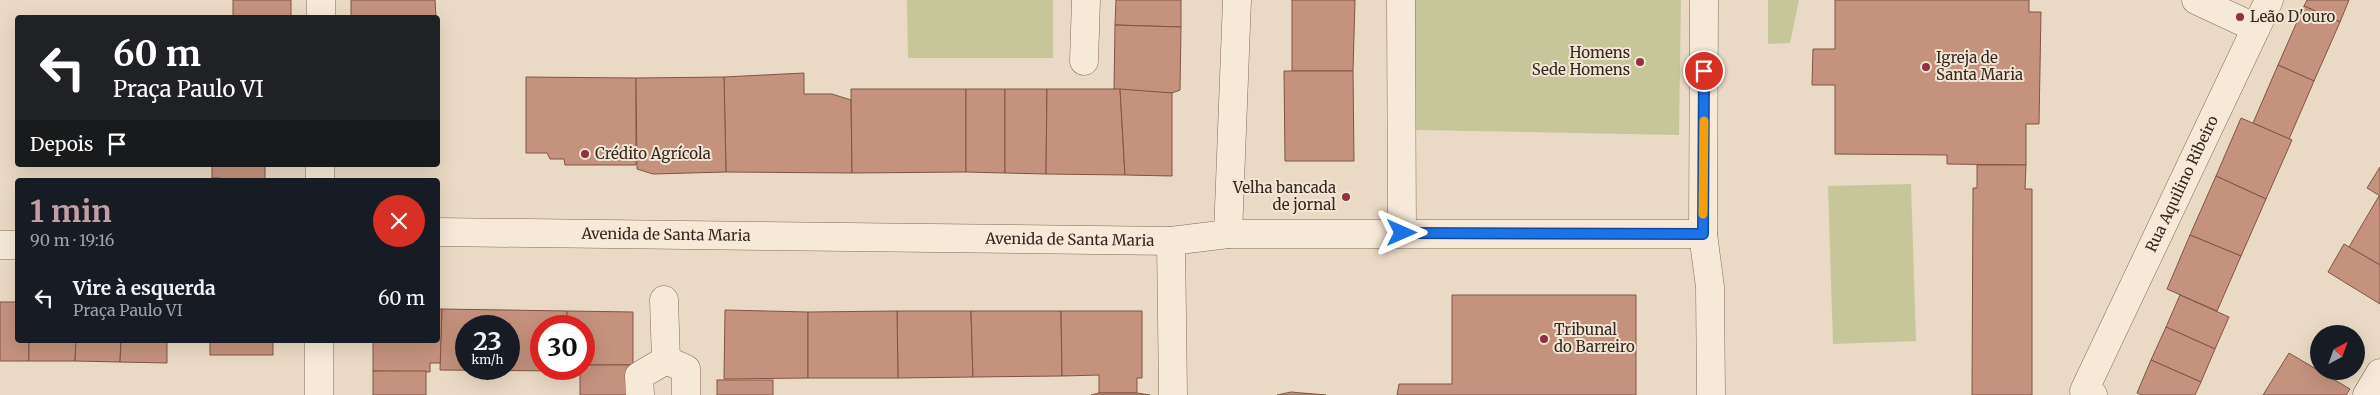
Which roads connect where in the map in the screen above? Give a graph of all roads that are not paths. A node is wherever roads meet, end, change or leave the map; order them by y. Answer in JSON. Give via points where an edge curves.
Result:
{"nodes":[{"id":1,"x":321,"y":0,"type":"edge"},
{"id":2,"x":1086,"y":0,"type":"edge"},
{"id":3,"x":1237,"y":0,"type":"edge"},
{"id":4,"x":1401,"y":0,"type":"edge"},
{"id":5,"x":1704,"y":0,"type":"edge"},
{"id":6,"x":2196,"y":0,"type":"edge"},
{"id":7,"x":2269,"y":0,"type":"edge"},
{"id":8,"x":321,"y":15,"type":"edge"},
{"id":9,"x":2256,"y":28,"type":"junction"},
{"id":10,"x":1084,"y":61,"type":"dead end"},
{"id":11,"x":440,"y":232,"type":"edge"},
{"id":12,"x":1402,"y":233,"type":"junction"},
{"id":13,"x":1228,"y":234,"type":"junction"},
{"id":14,"x":1703,"y":234,"type":"junction"},
{"id":15,"x":1171,"y":241,"type":"junction"},
{"id":16,"x":15,"y":245,"type":"edge"},
{"id":17,"x":0,"y":246,"type":"edge"},
{"id":18,"x":664,"y":300,"type":"dead end"},
{"id":19,"x":319,"y":343,"type":"edge"},
{"id":20,"x":666,"y":360,"type":"junction"},
{"id":21,"x":2380,"y":373,"type":"edge"},
{"id":22,"x":2086,"y":394,"type":"edge"},
{"id":23,"x":319,"y":395,"type":"edge"},
{"id":24,"x":640,"y":395,"type":"edge"},
{"id":25,"x":686,"y":395,"type":"edge"},
{"id":26,"x":1172,"y":395,"type":"edge"},
{"id":27,"x":1711,"y":395,"type":"edge"},
{"id":28,"x":2367,"y":395,"type":"edge"}],
"edges":[{"from":1,"to":8,"type":"street"},
{"from":2,"to":10,"type":"street"},
{"from":3,"to":13,"type":"street"},
{"from":4,"to":12,"type":"street"},
{"from":5,"to":14,"type":"street"},
{"from":6,"to":9,"type":"street"},
{"from":7,"to":9,"type":"street","name":"Rua Aquilino Ribeiro"},
{"from":9,"to":22,"type":"street","name":"Rua Aquilino Ribeiro"},
{"from":11,"to":15,"type":"street","name":"Avenida de Santa Maria"},
{"from":12,"to":13,"type":"street","name":"Avenida de Santa Maria"},
{"from":12,"to":14,"type":"street","name":"Avenida de Santa Maria"},
{"from":13,"to":15,"type":"street","name":"Avenida de Santa Maria"},
{"from":14,"to":27,"type":"street","via":[[1710,287]]},
{"from":15,"to":26,"type":"street"},
{"from":16,"to":17,"type":"street"},
{"from":18,"to":20,"type":"street"},
{"from":19,"to":23,"type":"street"},
{"from":20,"to":24,"type":"street","via":[[640,376]]},
{"from":20,"to":25,"type":"street","via":[[686,369]]},
{"from":21,"to":28,"type":"street"}]}
